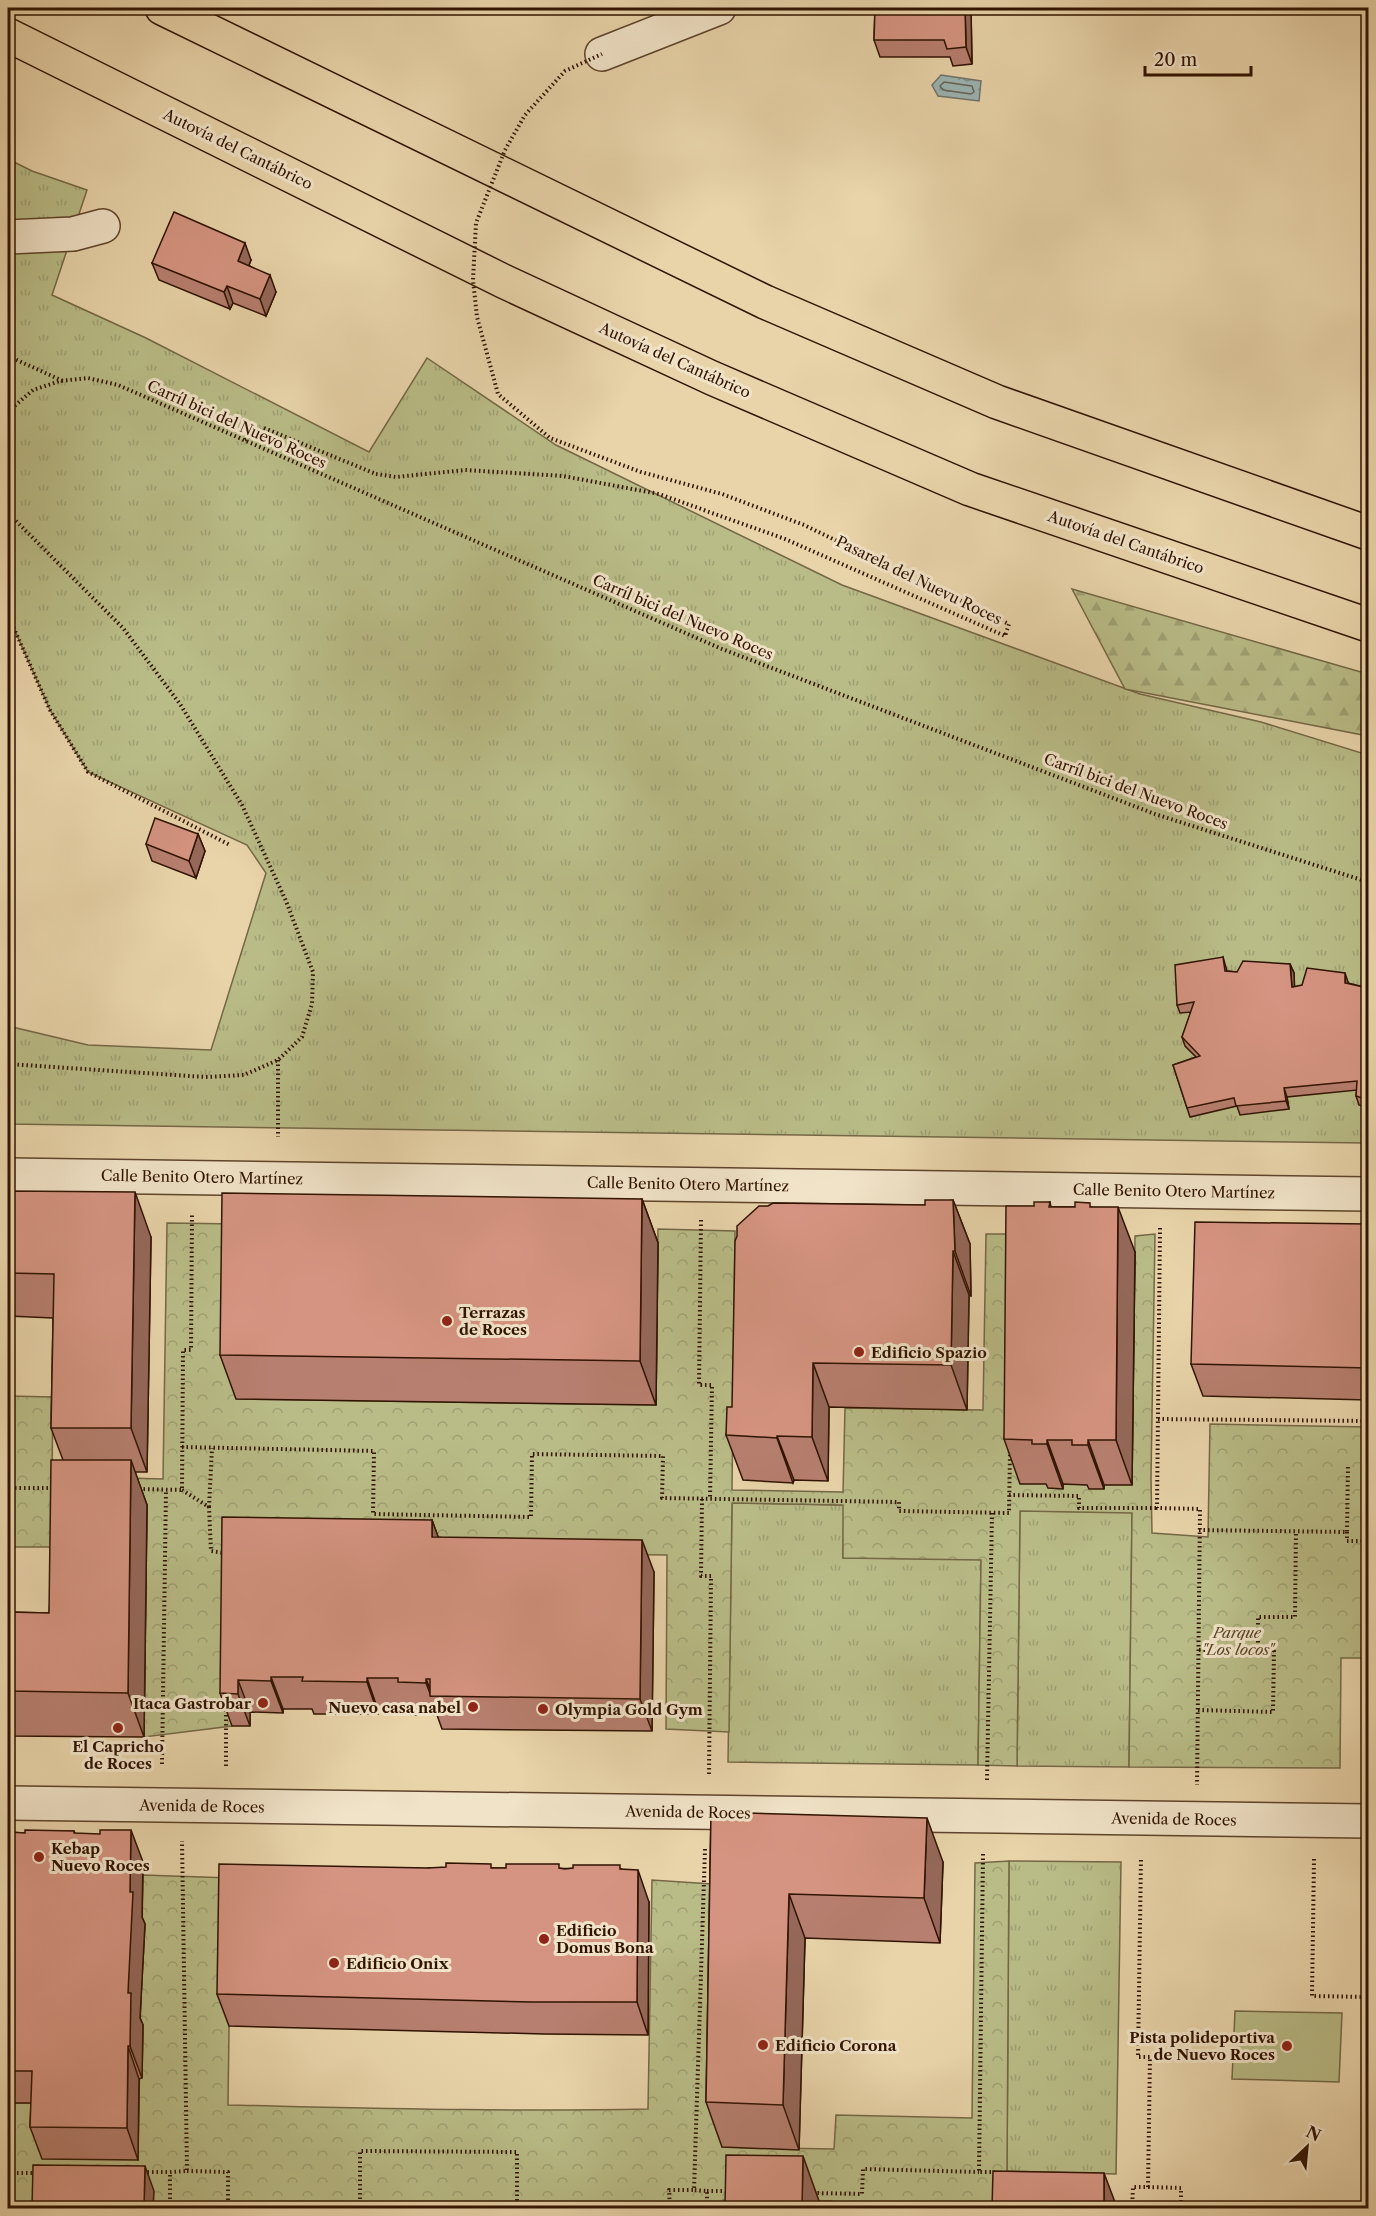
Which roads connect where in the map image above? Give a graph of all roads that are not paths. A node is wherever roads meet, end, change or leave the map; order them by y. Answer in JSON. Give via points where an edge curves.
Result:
{"nodes":[{"id":1,"x":162,"y":8,"type":"edge"},
{"id":2,"x":719,"y":8,"type":"edge"},
{"id":3,"x":8,"y":35,"type":"edge"},
{"id":4,"x":602,"y":54,"type":"road end"},
{"id":5,"x":103,"y":226,"type":"dead end"},
{"id":6,"x":8,"y":237,"type":"edge"},
{"id":7,"x":1368,"y":533,"type":"edge"},
{"id":8,"x":1368,"y":625,"type":"edge"},
{"id":9,"x":8,"y":1174,"type":"edge"},
{"id":10,"x":1368,"y":1194,"type":"edge"},
{"id":11,"x":8,"y":1803,"type":"edge"},
{"id":12,"x":1368,"y":1821,"type":"edge"}],
"edges":[{"from":1,"to":7,"type":"highway","via":[[776,306],[997,402]]},
{"from":2,"to":4,"type":"street"},
{"from":3,"to":8,"type":"highway","name":"Autovía del Cantábrico","via":[[503,281],[712,378],[970,489]]},
{"from":5,"to":6,"type":"street","via":[[73,234]]},
{"from":9,"to":10,"type":"street","name":"Calle Benito Otero Martínez"},
{"from":11,"to":12,"type":"street","name":"Avenida de Roces"}]}
